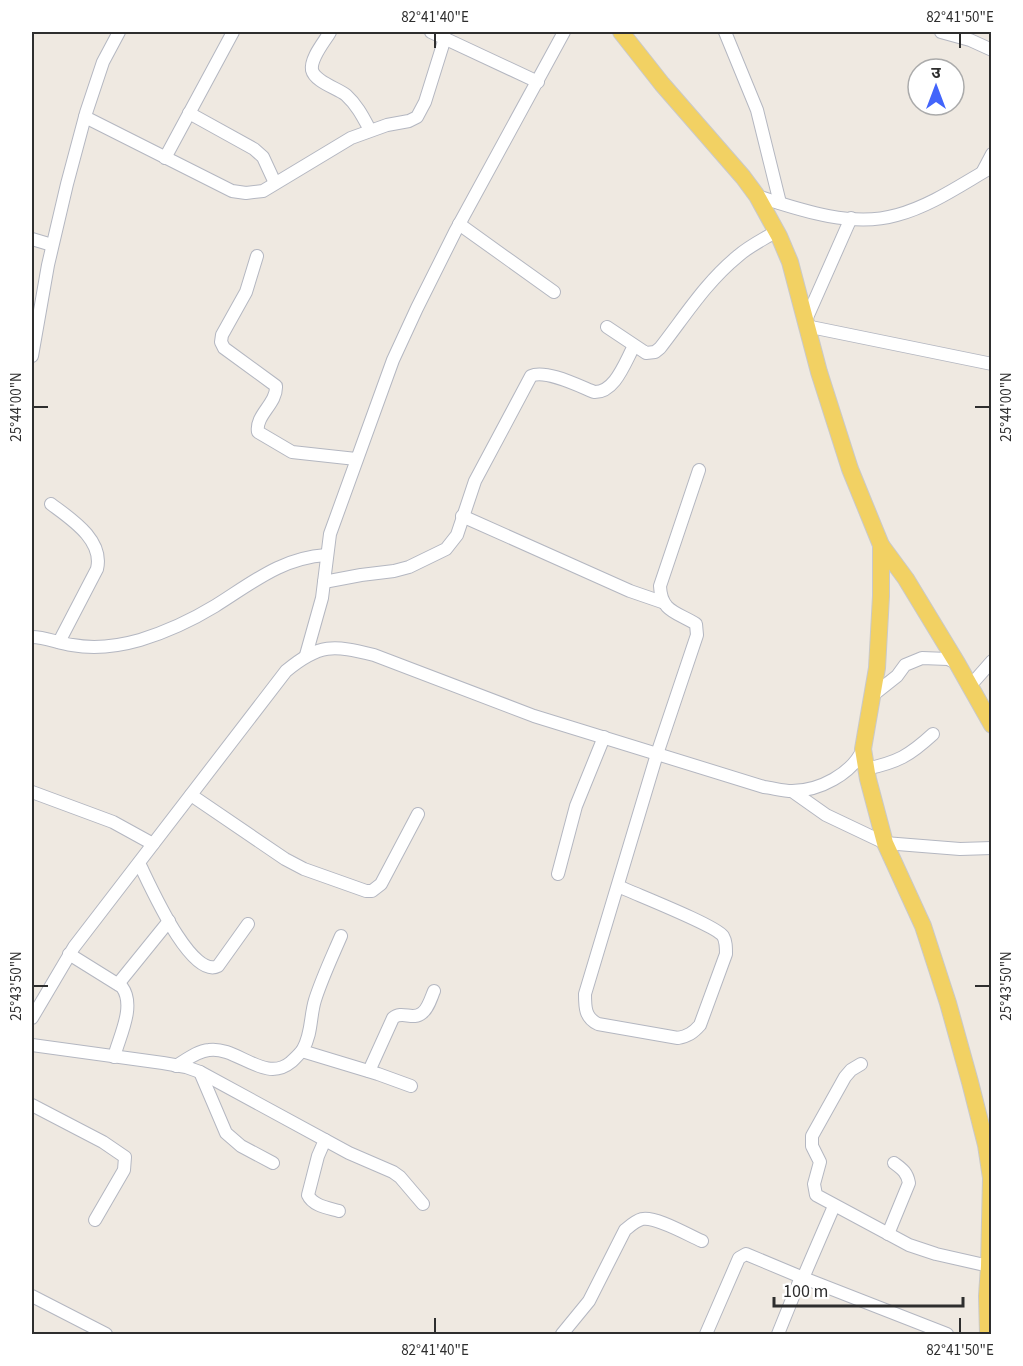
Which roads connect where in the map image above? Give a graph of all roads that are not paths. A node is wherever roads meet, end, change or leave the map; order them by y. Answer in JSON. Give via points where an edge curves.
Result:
{"nodes":[{"id":1,"x":115,"y":32,"type":"edge"},
{"id":2,"x":233,"y":32,"type":"edge"},
{"id":3,"x":330,"y":32,"type":"edge"},
{"id":4,"x":431,"y":32,"type":"edge"},
{"id":5,"x":564,"y":32,"type":"edge"},
{"id":6,"x":621,"y":32,"type":"edge"},
{"id":7,"x":725,"y":32,"type":"edge"},
{"id":8,"x":941,"y":32,"type":"edge"},
{"id":9,"x":978,"y":37,"type":"edge"},
{"id":10,"x":445,"y":38,"type":"junction"},
{"id":11,"x":992,"y":50,"type":"edge"},
{"id":12,"x":538,"y":82,"type":"junction"},
{"id":13,"x":189,"y":113,"type":"junction"},
{"id":14,"x":85,"y":117,"type":"junction"},
{"id":15,"x":370,"y":130,"type":"junction"},
{"id":16,"x":992,"y":154,"type":"edge"},
{"id":17,"x":165,"y":158,"type":"junction"},
{"id":18,"x":987,"y":169,"type":"edge"},
{"id":19,"x":275,"y":183,"type":"junction"},
{"id":20,"x":757,"y":196,"type":"junction"},
{"id":21,"x":780,"y":203,"type":"junction"},
{"id":22,"x":851,"y":218,"type":"junction"},
{"id":23,"x":459,"y":224,"type":"junction"},
{"id":24,"x":777,"y":231,"type":"junction"},
{"id":25,"x":32,"y":239,"type":"edge"},
{"id":26,"x":52,"y":245,"type":"junction"},
{"id":27,"x":257,"y":256,"type":"dead end"},
{"id":28,"x":554,"y":291,"type":"dead end"},
{"id":29,"x":806,"y":324,"type":"junction"},
{"id":30,"x":607,"y":327,"type":"dead end"},
{"id":31,"x":634,"y":346,"type":"junction"},
{"id":32,"x":32,"y":356,"type":"edge"},
{"id":33,"x":992,"y":364,"type":"edge"},
{"id":34,"x":356,"y":459,"type":"junction"},
{"id":35,"x":699,"y":470,"type":"dead end"},
{"id":36,"x":51,"y":504,"type":"dead end"},
{"id":37,"x":462,"y":516,"type":"junction"},
{"id":38,"x":881,"y":545,"type":"junction"},
{"id":39,"x":326,"y":555,"type":"junction"},
{"id":40,"x":324,"y":582,"type":"junction"},
{"id":41,"x":662,"y":602,"type":"junction"},
{"id":42,"x":32,"y":637,"type":"edge"},
{"id":43,"x":59,"y":642,"type":"junction"},
{"id":44,"x":306,"y":655,"type":"junction"},
{"id":45,"x":957,"y":663,"type":"junction"},
{"id":46,"x":990,"y":666,"type":"edge"},
{"id":47,"x":970,"y":686,"type":"junction"},
{"id":48,"x":873,"y":695,"type":"junction"},
{"id":49,"x":992,"y":725,"type":"edge"},
{"id":50,"x":933,"y":734,"type":"dead end"},
{"id":51,"x":604,"y":737,"type":"junction"},
{"id":52,"x":863,"y":749,"type":"junction"},
{"id":53,"x":657,"y":754,"type":"junction"},
{"id":54,"x":866,"y":769,"type":"junction"},
{"id":55,"x":792,"y":791,"type":"junction"},
{"id":56,"x":32,"y":792,"type":"edge"},
{"id":57,"x":191,"y":795,"type":"junction"},
{"id":58,"x":418,"y":814,"type":"dead end"},
{"id":59,"x":885,"y":843,"type":"junction"},
{"id":60,"x":153,"y":844,"type":"junction"},
{"id":61,"x":992,"y":849,"type":"edge"},
{"id":62,"x":139,"y":863,"type":"junction"},
{"id":63,"x":558,"y":874,"type":"dead end"},
{"id":64,"x":618,"y":886,"type":"junction"},
{"id":65,"x":169,"y":921,"type":"junction"},
{"id":66,"x":248,"y":924,"type":"dead end"},
{"id":67,"x":341,"y":936,"type":"dead end"},
{"id":68,"x":69,"y":954,"type":"junction"},
{"id":69,"x":118,"y":984,"type":"junction"},
{"id":70,"x":434,"y":991,"type":"dead end"},
{"id":71,"x":35,"y":1000,"type":"edge"},
{"id":72,"x":32,"y":1018,"type":"edge"},
{"id":73,"x":32,"y":1046,"type":"edge"},
{"id":74,"x":302,"y":1051,"type":"junction"},
{"id":75,"x":114,"y":1058,"type":"junction"},
{"id":76,"x":861,"y":1064,"type":"dead end"},
{"id":77,"x":176,"y":1066,"type":"junction"},
{"id":78,"x":369,"y":1071,"type":"junction"},
{"id":79,"x":200,"y":1072,"type":"junction"},
{"id":80,"x":411,"y":1086,"type":"dead end"},
{"id":81,"x":32,"y":1105,"type":"edge"},
{"id":82,"x":325,"y":1140,"type":"junction"},
{"id":83,"x":273,"y":1163,"type":"dead end"},
{"id":84,"x":894,"y":1163,"type":"dead end"},
{"id":85,"x":990,"y":1167,"type":"edge"},
{"id":86,"x":423,"y":1204,"type":"dead end"},
{"id":87,"x":834,"y":1206,"type":"junction"},
{"id":88,"x":339,"y":1211,"type":"dead end"},
{"id":89,"x":95,"y":1220,"type":"dead end"},
{"id":90,"x":888,"y":1234,"type":"junction"},
{"id":91,"x":702,"y":1242,"type":"dead end"},
{"id":92,"x":989,"y":1266,"type":"junction"},
{"id":93,"x":802,"y":1278,"type":"junction"},
{"id":94,"x":32,"y":1296,"type":"edge"},
{"id":95,"x":105,"y":1335,"type":"edge"},
{"id":96,"x":562,"y":1335,"type":"edge"},
{"id":97,"x":706,"y":1335,"type":"edge"},
{"id":98,"x":778,"y":1335,"type":"edge"},
{"id":99,"x":947,"y":1335,"type":"edge"},
{"id":100,"x":988,"y":1335,"type":"edge"}],
"edges":[{"from":1,"to":14,"type":"street"},
{"from":2,"to":13,"type":"street"},
{"from":3,"to":15,"type":"street","via":[[316,56],[313,72],[347,96]]},
{"from":4,"to":10,"type":"street"},
{"from":5,"to":12,"type":"street"},
{"from":6,"to":20,"type":"main road"},
{"from":7,"to":21,"type":"street","via":[[757,110]]},
{"from":8,"to":9,"type":"street"},
{"from":9,"to":11,"type":"street"},
{"from":10,"to":12,"type":"street"},
{"from":10,"to":15,"type":"street","via":[[417,117]]},
{"from":12,"to":23,"type":"street"},
{"from":13,"to":17,"type":"street"},
{"from":13,"to":19,"type":"street","via":[[254,149],[263,157]]},
{"from":14,"to":17,"type":"street"},
{"from":14,"to":26,"type":"street"},
{"from":15,"to":19,"type":"street"},
{"from":16,"to":18,"type":"street"},
{"from":17,"to":19,"type":"street","via":[[232,190],[255,194]]},
{"from":18,"to":22,"type":"street","via":[[898,215]]},
{"from":20,"to":21,"type":"street"},
{"from":20,"to":24,"type":"main road"},
{"from":21,"to":22,"type":"street"},
{"from":22,"to":29,"type":"street"},
{"from":23,"to":28,"type":"street"},
{"from":23,"to":34,"type":"street","via":[[393,360]]},
{"from":24,"to":29,"type":"main road","via":[[793,271]]},
{"from":24,"to":31,"type":"street","via":[[721,271],[660,348],[646,353]]},
{"from":25,"to":26,"type":"street"},
{"from":26,"to":32,"type":"street"},
{"from":27,"to":34,"type":"street","via":[[246,292],[221,342],[276,386],[276,395],[258,423],[258,432],[292,452]]},
{"from":29,"to":33,"type":"street"},
{"from":29,"to":38,"type":"main road","via":[[850,469]]},
{"from":30,"to":31,"type":"street"},
{"from":31,"to":37,"type":"street","via":[[614,382],[600,392],[545,374],[531,376],[475,481]]},
{"from":34,"to":39,"type":"street","via":[[335,515]]},
{"from":35,"to":41,"type":"street","via":[[662,575]]},
{"from":36,"to":43,"type":"street","via":[[82,529],[99,560]]},
{"from":37,"to":40,"type":"street","via":[[458,535],[447,549],[394,571]]},
{"from":37,"to":41,"type":"street"},
{"from":38,"to":45,"type":"main road"},
{"from":38,"to":48,"type":"main road"},
{"from":39,"to":40,"type":"street"},
{"from":39,"to":43,"type":"street","via":[[309,556],[278,567],[212,608],[139,640],[94,646]]},
{"from":40,"to":44,"type":"street"},
{"from":41,"to":53,"type":"street","via":[[698,628]]},
{"from":42,"to":43,"type":"street"},
{"from":44,"to":51,"type":"street","via":[[329,648],[374,655],[534,716]]},
{"from":44,"to":57,"type":"street","via":[[286,671]]},
{"from":45,"to":47,"type":"main road"},
{"from":45,"to":48,"type":"street","via":[[922,658],[905,665]]},
{"from":46,"to":47,"type":"street"},
{"from":47,"to":49,"type":"main road"},
{"from":48,"to":52,"type":"main road"},
{"from":50,"to":54,"type":"street","via":[[907,757]]},
{"from":51,"to":53,"type":"street"},
{"from":51,"to":63,"type":"street","via":[[576,806]]},
{"from":52,"to":54,"type":"main road"},
{"from":52,"to":55,"type":"street","via":[[841,774],[821,786]]},
{"from":53,"to":55,"type":"street","via":[[764,787]]},
{"from":53,"to":64,"type":"street"},
{"from":54,"to":59,"type":"main road"},
{"from":55,"to":59,"type":"street","via":[[826,815]]},
{"from":56,"to":60,"type":"street","via":[[114,822]]},
{"from":57,"to":58,"type":"street","via":[[285,859],[366,891],[381,885]]},
{"from":57,"to":60,"type":"street"},
{"from":59,"to":61,"type":"street"},
{"from":59,"to":85,"type":"main road","via":[[923,926],[948,1003]]},
{"from":60,"to":62,"type":"street"},
{"from":62,"to":65,"type":"street"},
{"from":62,"to":68,"type":"street"},
{"from":64,"to":64,"type":"street","via":[[722,934],[726,954],[700,1025],[686,1037],[598,1024],[586,1012],[585,994]]},
{"from":65,"to":66,"type":"street","via":[[190,953],[210,968],[221,963]]},
{"from":65,"to":69,"type":"street"},
{"from":67,"to":74,"type":"street","via":[[316,998]]},
{"from":68,"to":69,"type":"street"},
{"from":68,"to":71,"type":"street"},
{"from":69,"to":75,"type":"street","via":[[126,993],[128,1008]]},
{"from":70,"to":78,"type":"street","via":[[419,1016],[402,1014],[393,1018]]},
{"from":71,"to":72,"type":"street"},
{"from":73,"to":75,"type":"street"},
{"from":74,"to":77,"type":"street","via":[[279,1069],[265,1068],[215,1050],[201,1052]]},
{"from":74,"to":78,"type":"street"},
{"from":75,"to":77,"type":"street"},
{"from":76,"to":87,"type":"street","via":[[845,1077],[811,1140],[820,1162],[814,1192]]},
{"from":77,"to":79,"type":"street"},
{"from":78,"to":80,"type":"street"},
{"from":79,"to":82,"type":"street"},
{"from":79,"to":83,"type":"street","via":[[226,1133]]},
{"from":81,"to":89,"type":"street","via":[[125,1156],[124,1170]]},
{"from":82,"to":86,"type":"street","via":[[393,1172]]},
{"from":82,"to":88,"type":"street","via":[[308,1195],[316,1204]]},
{"from":84,"to":90,"type":"street","via":[[904,1170],[909,1183]]},
{"from":85,"to":92,"type":"main road"},
{"from":87,"to":90,"type":"street"},
{"from":87,"to":93,"type":"street"},
{"from":90,"to":92,"type":"street","via":[[936,1254]]},
{"from":91,"to":96,"type":"street","via":[[656,1221],[640,1219],[633,1223],[589,1301]]},
{"from":92,"to":100,"type":"main road"},
{"from":93,"to":97,"type":"street","via":[[751,1254],[742,1255]]},
{"from":93,"to":98,"type":"street"},
{"from":93,"to":99,"type":"street"},
{"from":94,"to":95,"type":"street"}]}
